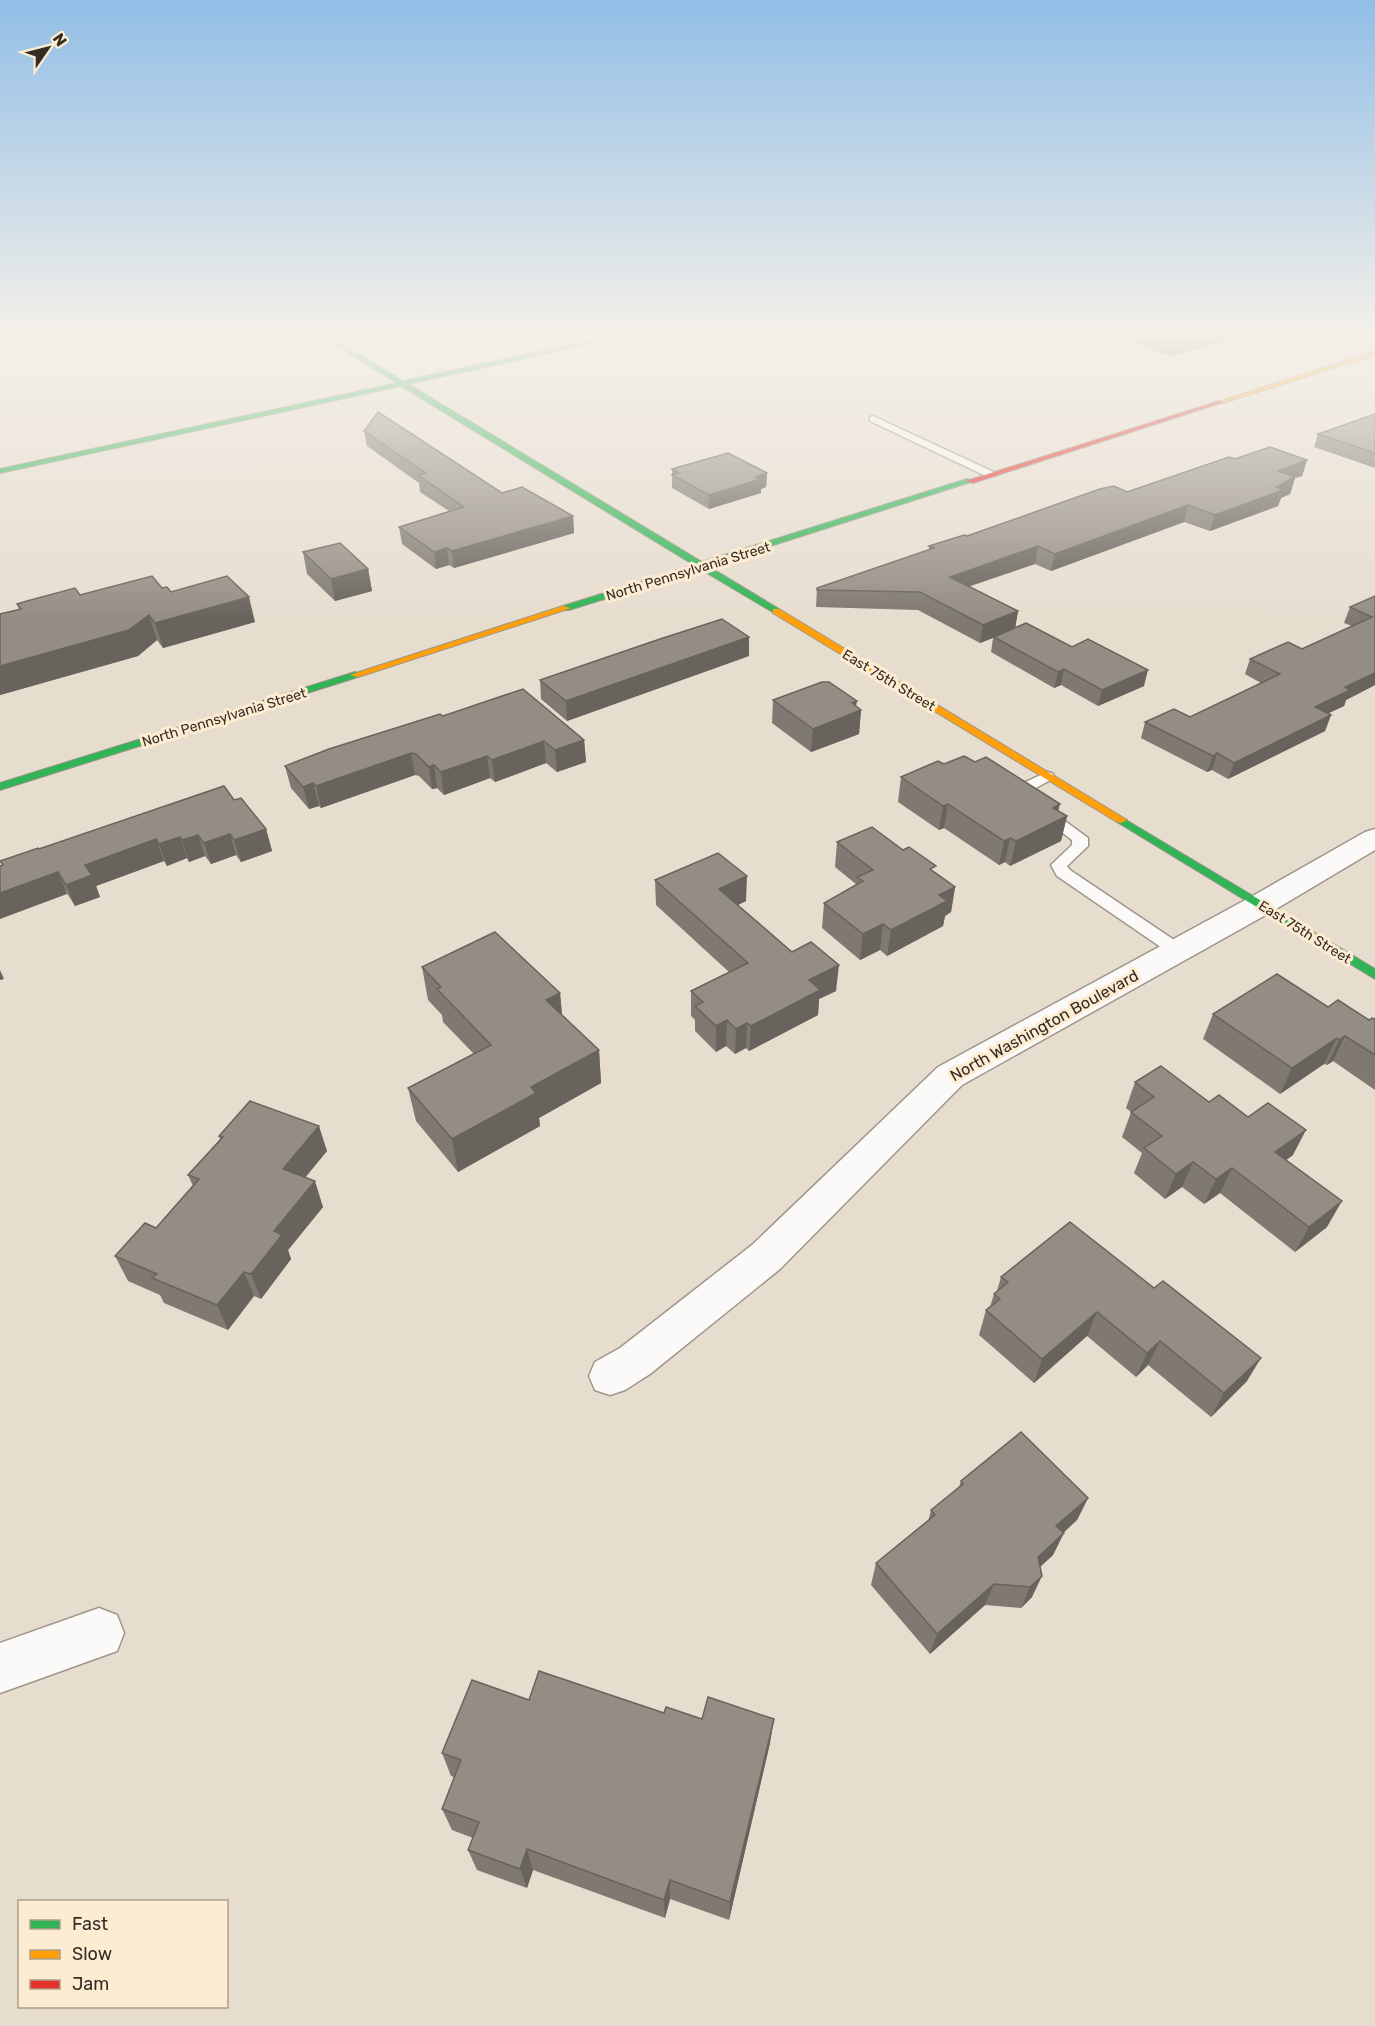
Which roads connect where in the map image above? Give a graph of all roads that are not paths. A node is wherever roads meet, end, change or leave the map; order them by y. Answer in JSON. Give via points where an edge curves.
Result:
{"nodes":[{"id":1,"x":190,"y":431,"type":"edge"},
{"id":2,"x":478,"y":431,"type":"edge"},
{"id":3,"x":898,"y":431,"type":"edge"},
{"id":4,"x":1132,"y":431,"type":"edge"},
{"id":5,"x":0,"y":471,"type":"edge"},
{"id":6,"x":992,"y":475,"type":"junction"},
{"id":7,"x":703,"y":567,"type":"junction"},
{"id":8,"x":1047,"y":776,"type":"junction"},
{"id":9,"x":0,"y":787,"type":"edge"},
{"id":10,"x":1375,"y":838,"type":"edge"},
{"id":11,"x":1260,"y":905,"type":"junction"},
{"id":12,"x":1177,"y":950,"type":"junction"},
{"id":13,"x":1375,"y":975,"type":"edge"},
{"id":14,"x":610,"y":1376,"type":"dead end"},
{"id":15,"x":99,"y":1633,"type":"dead end"},
{"id":16,"x":0,"y":1668,"type":"edge"}],
"edges":[{"from":1,"to":5,"type":"street"},
{"from":2,"to":7,"type":"street","name":"East 75th Street"},
{"from":3,"to":6,"type":"lane"},
{"from":4,"to":6,"type":"street","name":"North Pennsylvania Street"},
{"from":6,"to":7,"type":"street","name":"North Pennsylvania Street"},
{"from":7,"to":8,"type":"street","name":"East 75th Street"},
{"from":7,"to":9,"type":"street","name":"North Pennsylvania Street"},
{"from":8,"to":11,"type":"street","name":"East 75th Street"},
{"from":8,"to":12,"type":"lane","via":[[1020,790],[1020,795],[1080,838],[1080,846],[1059,865],[1063,873]]},
{"from":10,"to":11,"type":"street","name":"North Washington Boulevard"},
{"from":11,"to":12,"type":"street","name":"North Washington Boulevard"},
{"from":11,"to":13,"type":"street","name":"East 75th Street"},
{"from":12,"to":14,"type":"street","name":"North Washington Boulevard","via":[[950,1076],[766,1257]]},
{"from":15,"to":16,"type":"street"}]}
